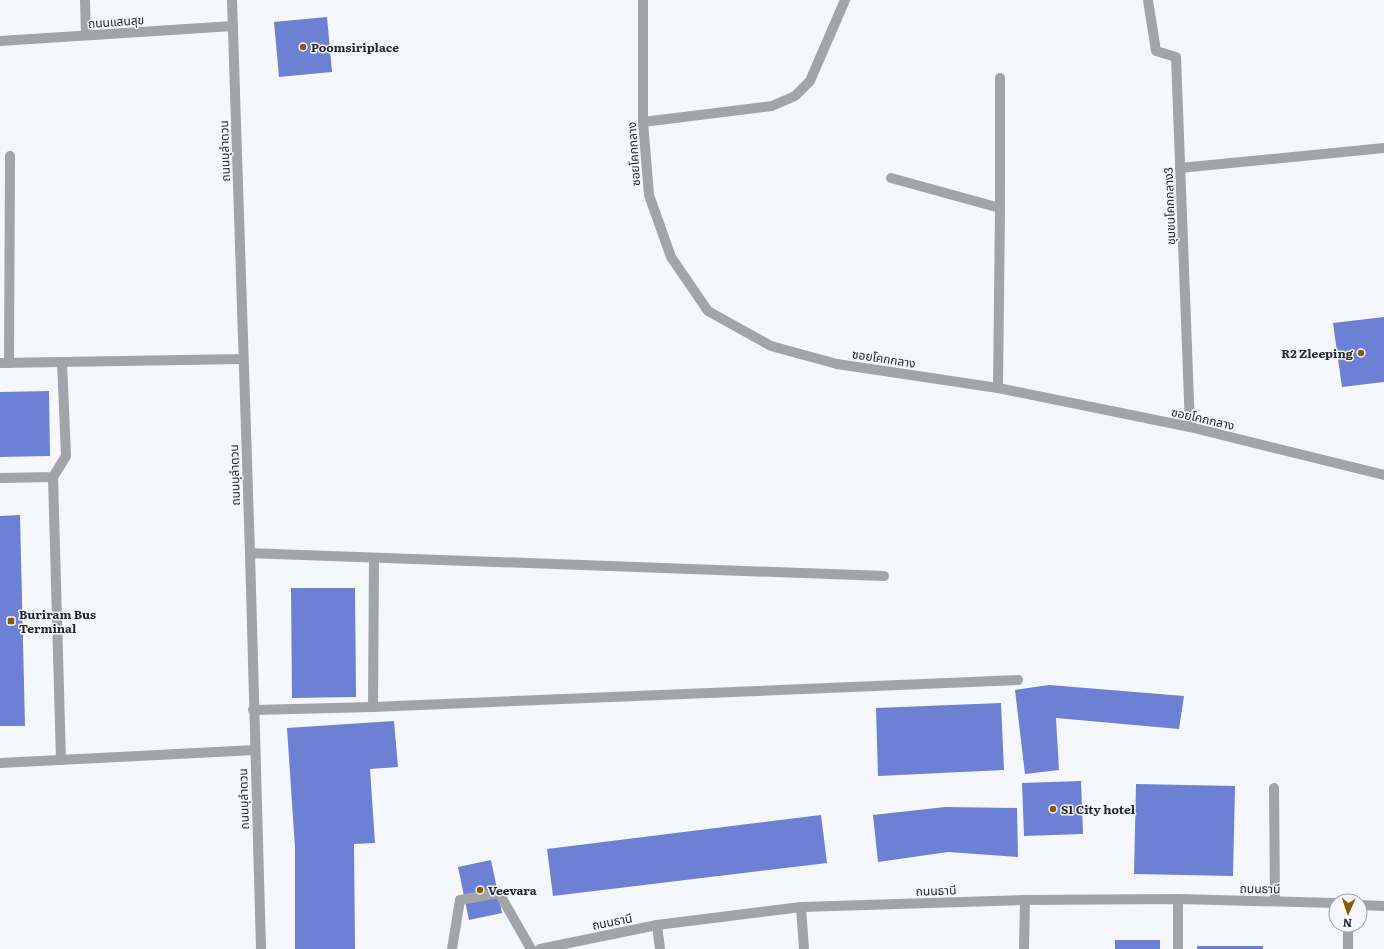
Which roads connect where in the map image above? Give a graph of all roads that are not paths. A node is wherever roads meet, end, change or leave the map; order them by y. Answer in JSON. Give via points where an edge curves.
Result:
{"nodes":[{"id":1,"x":85,"y":0,"type":"edge"},
{"id":2,"x":235,"y":0,"type":"edge"},
{"id":3,"x":643,"y":0,"type":"edge"},
{"id":4,"x":845,"y":0,"type":"edge"},
{"id":5,"x":1148,"y":0,"type":"edge"},
{"id":6,"x":233,"y":26,"type":"junction"},
{"id":7,"x":86,"y":36,"type":"junction"},
{"id":8,"x":0,"y":41,"type":"edge"},
{"id":9,"x":1000,"y":78,"type":"dead end"},
{"id":10,"x":643,"y":122,"type":"junction"},
{"id":11,"x":1384,"y":148,"type":"edge"},
{"id":12,"x":10,"y":156,"type":"dead end"},
{"id":13,"x":1180,"y":168,"type":"junction"},
{"id":14,"x":891,"y":178,"type":"dead end"},
{"id":15,"x":1000,"y":208,"type":"junction"},
{"id":16,"x":243,"y":359,"type":"junction"},
{"id":17,"x":62,"y":362,"type":"junction"},
{"id":18,"x":5,"y":363,"type":"edge"},
{"id":19,"x":998,"y":388,"type":"junction"},
{"id":20,"x":1190,"y":427,"type":"junction"},
{"id":21,"x":1384,"y":475,"type":"edge"},
{"id":22,"x":53,"y":477,"type":"junction"},
{"id":23,"x":0,"y":478,"type":"edge"},
{"id":24,"x":250,"y":552,"type":"junction"},
{"id":25,"x":374,"y":558,"type":"junction"},
{"id":26,"x":884,"y":576,"type":"dead end"},
{"id":27,"x":1018,"y":680,"type":"dead end"},
{"id":28,"x":373,"y":707,"type":"junction"},
{"id":29,"x":253,"y":710,"type":"junction"},
{"id":30,"x":255,"y":750,"type":"junction"},
{"id":31,"x":61,"y":760,"type":"junction"},
{"id":32,"x":0,"y":763,"type":"edge"},
{"id":33,"x":1274,"y":788,"type":"dead end"},
{"id":34,"x":1178,"y":899,"type":"junction"},
{"id":35,"x":1025,"y":900,"type":"junction"},
{"id":36,"x":1275,"y":902,"type":"junction"},
{"id":37,"x":1328,"y":903,"type":"edge"},
{"id":38,"x":1368,"y":905,"type":"edge"},
{"id":39,"x":1384,"y":906,"type":"edge"},
{"id":40,"x":801,"y":907,"type":"junction"},
{"id":41,"x":657,"y":925,"type":"junction"},
{"id":42,"x":1348,"y":933,"type":"edge"},
{"id":43,"x":261,"y":949,"type":"edge"},
{"id":44,"x":452,"y":949,"type":"edge"},
{"id":45,"x":531,"y":949,"type":"edge"},
{"id":46,"x":540,"y":949,"type":"edge"},
{"id":47,"x":660,"y":949,"type":"edge"},
{"id":48,"x":804,"y":949,"type":"edge"},
{"id":49,"x":1024,"y":949,"type":"edge"},
{"id":50,"x":1178,"y":949,"type":"edge"},
{"id":51,"x":1348,"y":949,"type":"edge"}],
"edges":[{"from":1,"to":7,"type":"street"},
{"from":2,"to":6,"type":"street","name":"ถนนบุลำดวน"},
{"from":3,"to":10,"type":"street","name":"ซอยโคกกลาง"},
{"from":4,"to":10,"type":"street","via":[[810,81],[795,96],[772,106]]},
{"from":5,"to":13,"type":"street","name":"ชุมชนโคกกลาง3","via":[[1156,51],[1176,57]]},
{"from":6,"to":7,"type":"street","name":"ถนนแสนสุข"},
{"from":6,"to":16,"type":"street","name":"ถนนบุลำดวน"},
{"from":7,"to":8,"type":"street","name":"ถนนแสนสุข"},
{"from":9,"to":15,"type":"street"},
{"from":10,"to":19,"type":"street","name":"ซอยโคกกลาง","via":[[649,195],[671,257],[708,311],[771,346],[837,364]]},
{"from":11,"to":13,"type":"street"},
{"from":12,"to":18,"type":"street"},
{"from":13,"to":20,"type":"street","name":"ชุมชนโคกกลาง3"},
{"from":14,"to":15,"type":"street"},
{"from":15,"to":19,"type":"street"},
{"from":16,"to":17,"type":"street"},
{"from":16,"to":24,"type":"street","name":"ถนนบุลำดวน"},
{"from":17,"to":18,"type":"street"},
{"from":17,"to":22,"type":"street","via":[[66,456]]},
{"from":19,"to":20,"type":"street","name":"ซอยโคกกลาง"},
{"from":20,"to":21,"type":"street","name":"ซอยโคกกลาง"},
{"from":22,"to":23,"type":"street"},
{"from":22,"to":31,"type":"street"},
{"from":24,"to":25,"type":"street"},
{"from":24,"to":29,"type":"street","name":"ถนนบุลำดวน"},
{"from":25,"to":26,"type":"street"},
{"from":25,"to":28,"type":"street"},
{"from":27,"to":28,"type":"street"},
{"from":28,"to":29,"type":"street"},
{"from":29,"to":30,"type":"street","name":"ถนนบุลำดวน"},
{"from":30,"to":31,"type":"street"},
{"from":30,"to":43,"type":"street","name":"ถนนบุลำดวน"},
{"from":31,"to":32,"type":"street"},
{"from":33,"to":36,"type":"street"},
{"from":34,"to":35,"type":"street","name":"ถนนธานี"},
{"from":34,"to":36,"type":"street","name":"ถนนธานี"},
{"from":34,"to":50,"type":"street"},
{"from":35,"to":40,"type":"street","name":"ถนนธานี"},
{"from":35,"to":49,"type":"street"},
{"from":36,"to":37,"type":"street","name":"ถนนธานี"},
{"from":38,"to":39,"type":"street"},
{"from":40,"to":41,"type":"street","name":"ถนนธานี"},
{"from":40,"to":48,"type":"street"},
{"from":41,"to":46,"type":"street","name":"ถนนธานี"},
{"from":41,"to":47,"type":"street"},
{"from":42,"to":51,"type":"street"},
{"from":44,"to":45,"type":"street","via":[[460,900],[499,893]]}]}
